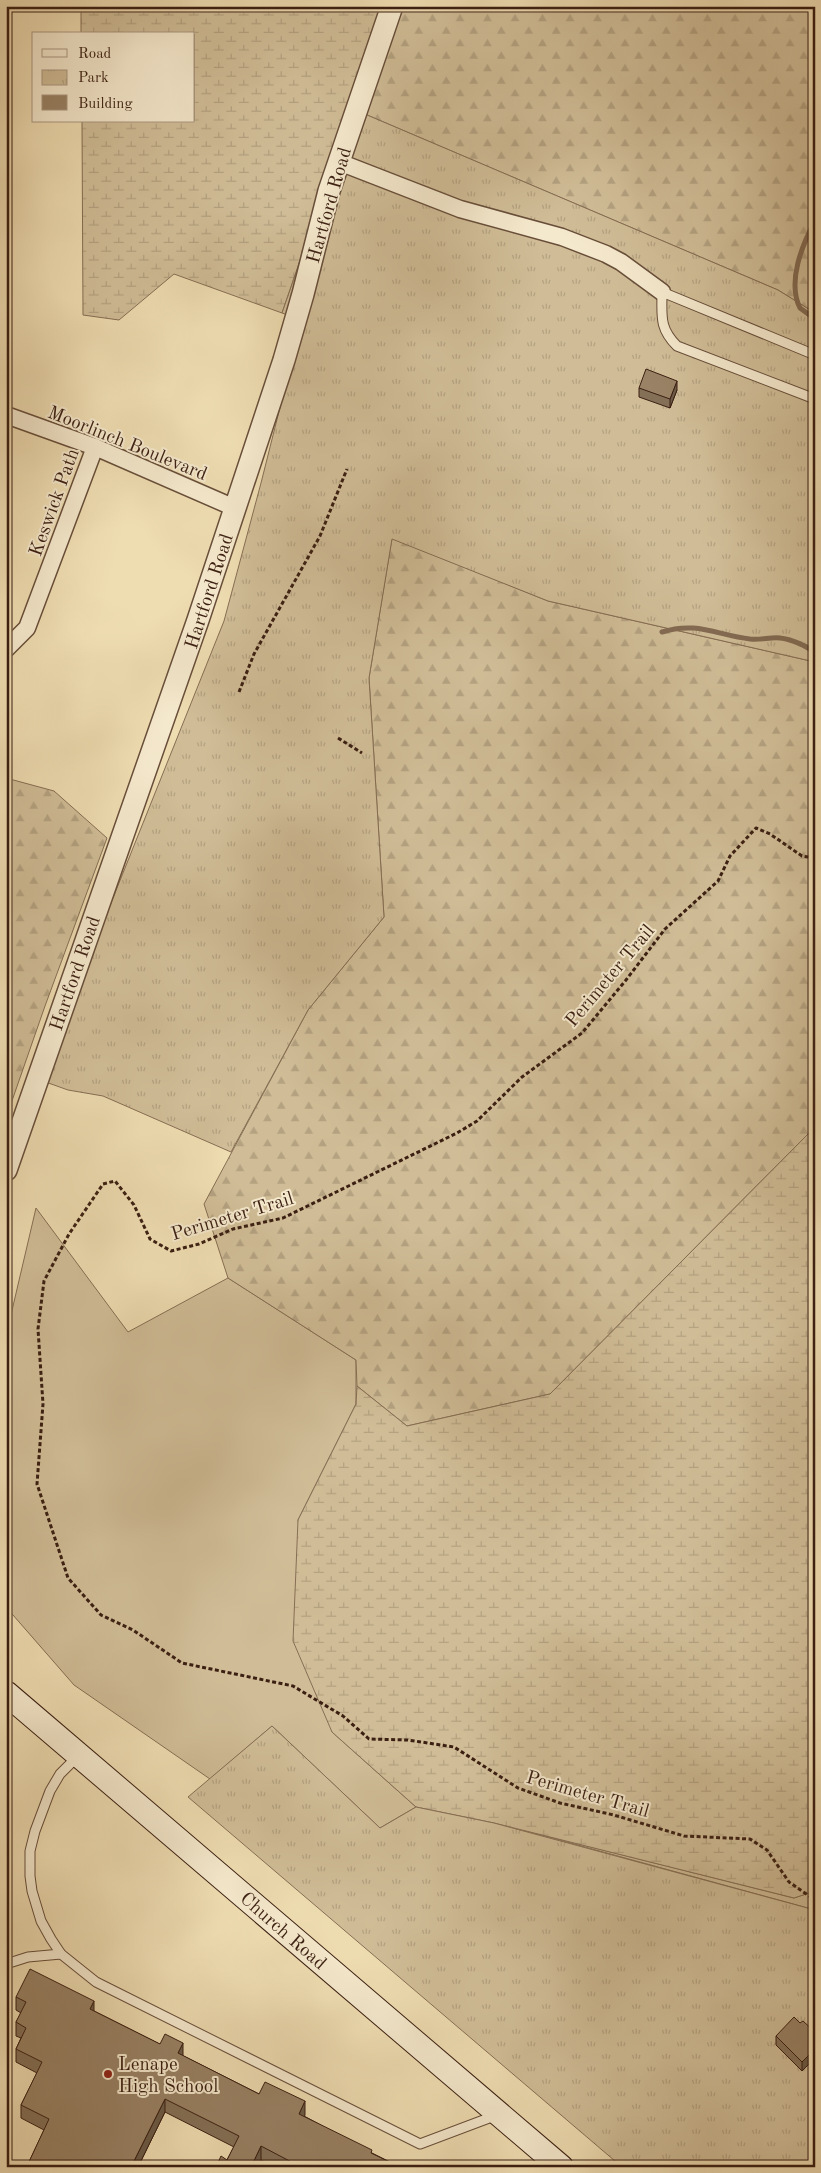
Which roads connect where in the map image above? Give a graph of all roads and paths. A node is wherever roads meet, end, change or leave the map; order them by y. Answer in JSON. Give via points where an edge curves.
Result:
{"nodes":[{"id":1,"x":392,"y":6,"type":"edge"},
{"id":2,"x":339,"y":162,"type":"junction"},
{"id":3,"x":662,"y":292,"type":"junction"},
{"id":4,"x":815,"y":355,"type":"edge"},
{"id":5,"x":815,"y":399,"type":"edge"},
{"id":6,"x":6,"y":414,"type":"edge"},
{"id":7,"x":94,"y":447,"type":"junction"},
{"id":8,"x":347,"y":468,"type":"dead end"},
{"id":9,"x":235,"y":508,"type":"junction"},
{"id":10,"x":6,"y":649,"type":"edge"},
{"id":11,"x":239,"y":692,"type":"dead end"},
{"id":12,"x":338,"y":738,"type":"dead end"},
{"id":13,"x":362,"y":753,"type":"dead end"},
{"id":14,"x":815,"y":858,"type":"edge"},
{"id":15,"x":6,"y":1170,"type":"edge"},
{"id":16,"x":6,"y":1693,"type":"edge"},
{"id":17,"x":79,"y":1754,"type":"junction"},
{"id":18,"x":815,"y":1900,"type":"edge"},
{"id":19,"x":61,"y":1954,"type":"junction"},
{"id":20,"x":6,"y":1964,"type":"edge"},
{"id":21,"x":500,"y":2114,"type":"junction"},
{"id":22,"x":561,"y":2167,"type":"edge"}],
"edges":[{"from":1,"to":2,"type":"street","name":"Hartford Road"},
{"from":2,"to":3,"type":"street","via":[[460,209],[606,254]]},
{"from":2,"to":9,"type":"street","name":"Hartford Road","via":[[284,360]]},
{"from":3,"to":4,"type":"lane"},
{"from":3,"to":5,"type":"lane","via":[[663,327],[677,346]]},
{"from":6,"to":7,"type":"street","name":"Moorlinch Boulevard"},
{"from":7,"to":9,"type":"street","name":"Moorlinch Boulevard"},
{"from":7,"to":10,"type":"street","name":"Keswick Path","via":[[27,628]]},
{"from":8,"to":11,"type":"path","via":[[320,536],[254,654]]},
{"from":9,"to":15,"type":"street","name":"Hartford Road"},
{"from":12,"to":13,"type":"path"},
{"from":14,"to":18,"type":"path","name":"Perimeter Trail","via":[[802,856],[756,828],[730,856],[718,881],[665,929],[582,1033],[522,1077],[478,1121],[283,1218],[233,1229],[199,1244],[171,1251],[150,1239],[134,1206],[115,1181],[102,1184],[69,1234],[44,1281],[38,1329],[43,1404],[37,1484],[68,1578],[101,1615],[133,1630],[182,1663],[293,1686],[343,1716],[369,1739],[408,1740],[454,1747],[518,1788],[560,1803],[684,1836],[750,1839],[767,1850],[789,1882]]},
{"from":16,"to":17,"type":"main road","name":"Church Road"},
{"from":17,"to":19,"type":"lane","via":[[60,1774],[50,1791],[30,1851],[32,1891],[42,1920]]},
{"from":17,"to":21,"type":"main road","name":"Church Road"},
{"from":19,"to":20,"type":"lane","via":[[28,1957]]},
{"from":19,"to":21,"type":"lane","via":[[96,1982],[420,2144]]},
{"from":21,"to":22,"type":"main road","name":"Church Road"}]}
